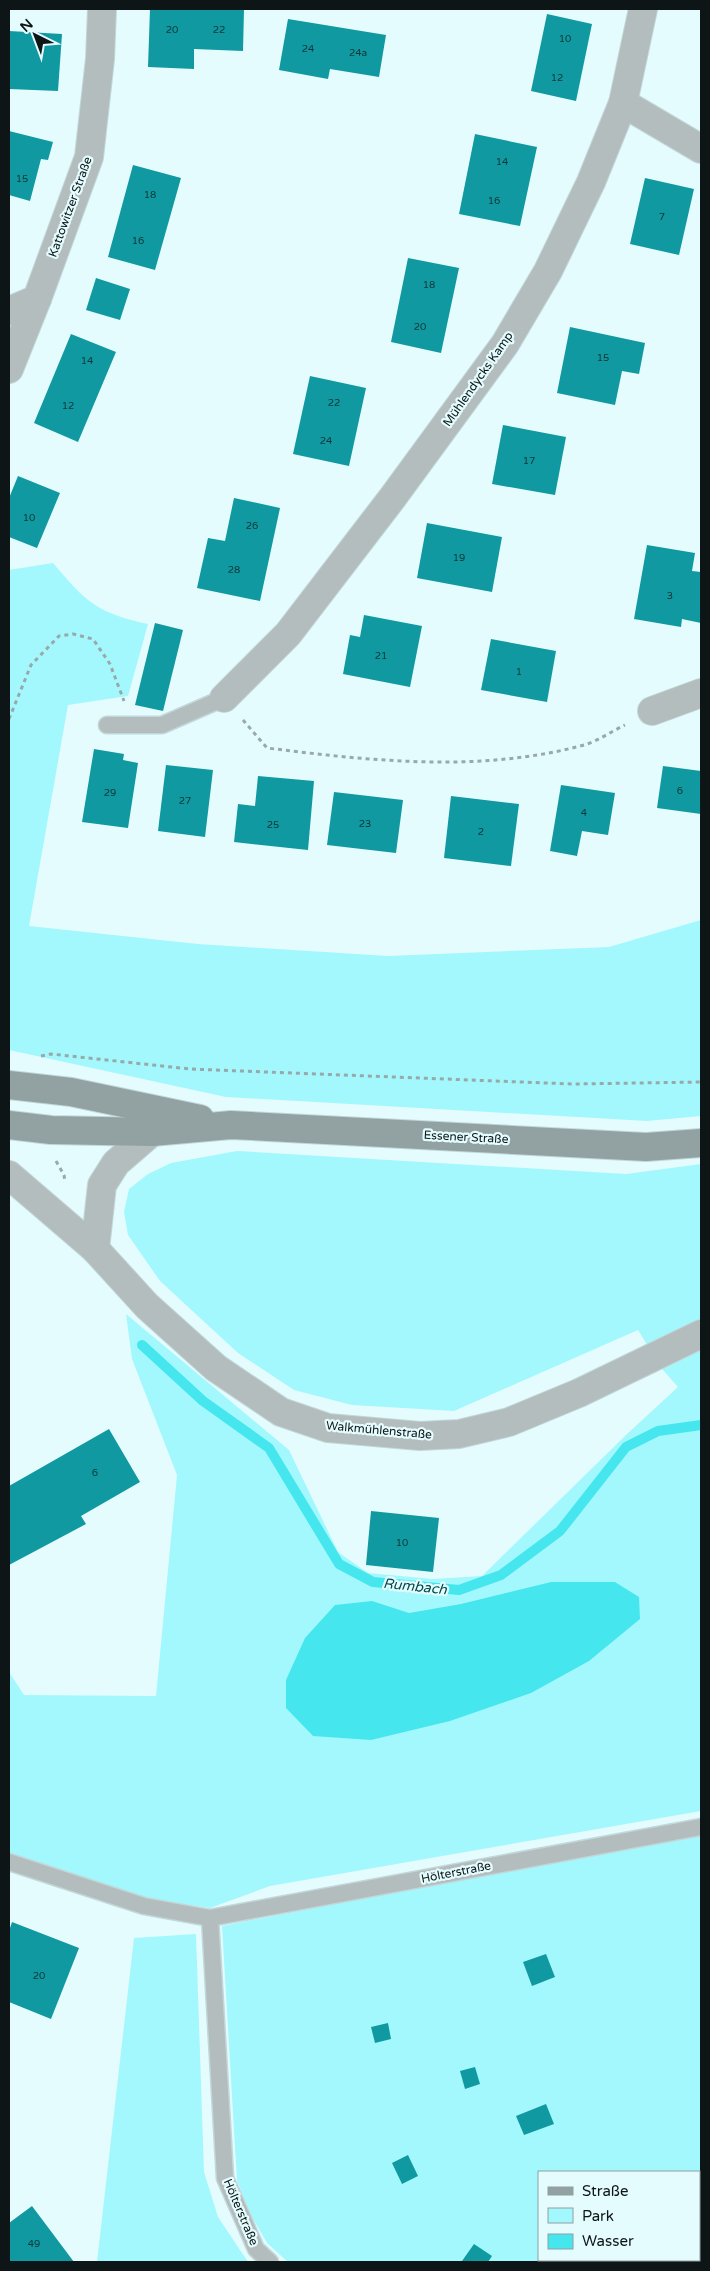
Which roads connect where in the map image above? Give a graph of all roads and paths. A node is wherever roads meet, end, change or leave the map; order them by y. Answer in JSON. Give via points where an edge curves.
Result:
{"nodes":[{"id":1,"x":102,"y":9,"type":"edge"},
{"id":2,"x":643,"y":9,"type":"edge"},
{"id":3,"x":622,"y":103,"type":"junction"},
{"id":4,"x":701,"y":148,"type":"edge"},
{"id":5,"x":37,"y":300,"type":"junction"},
{"id":6,"x":9,"y":311,"type":"edge"},
{"id":7,"x":9,"y":368,"type":"edge"},
{"id":8,"x":701,"y":693,"type":"edge"},
{"id":9,"x":224,"y":698,"type":"junction"},
{"id":10,"x":652,"y":711,"type":"joint"},
{"id":11,"x":9,"y":719,"type":"edge"},
{"id":12,"x":129,"y":723,"type":"junction"},
{"id":13,"x":107,"y":724,"type":"dead end"},
{"id":14,"x":51,"y":1054,"type":"dead end"},
{"id":15,"x":701,"y":1082,"type":"edge"},
{"id":16,"x":9,"y":1085,"type":"edge"},
{"id":17,"x":9,"y":1125,"type":"edge"},
{"id":18,"x":231,"y":1125,"type":"junction"},
{"id":19,"x":152,"y":1132,"type":"junction"},
{"id":20,"x":701,"y":1143,"type":"edge"},
{"id":21,"x":9,"y":1175,"type":"edge"},
{"id":22,"x":95,"y":1249,"type":"junction"},
{"id":23,"x":701,"y":1334,"type":"edge"},
{"id":24,"x":701,"y":1827,"type":"edge"},
{"id":25,"x":9,"y":1862,"type":"edge"},
{"id":26,"x":210,"y":1918,"type":"junction"},
{"id":27,"x":270,"y":2262,"type":"edge"}],
"edges":[{"from":1,"to":5,"type":"street","name":"Kattowitzer Straße","via":[[89,156]]},
{"from":2,"to":3,"type":"street","name":"Mühlendycks Kamp"},
{"from":3,"to":4,"type":"street"},
{"from":3,"to":9,"type":"street","name":"Mühlendycks Kamp","via":[[591,182],[552,262],[504,344],[288,634]]},
{"from":5,"to":6,"type":"street"},
{"from":5,"to":7,"type":"street","name":"Kattowitzer Straße"},
{"from":8,"to":10,"type":"street"},
{"from":9,"to":10,"type":"path","via":[[267,748],[409,762],[500,761],[586,744]]},
{"from":9,"to":12,"type":"lane","via":[[162,725]]},
{"from":11,"to":12,"type":"path","via":[[31,665],[59,636],[73,634],[93,639],[110,664]]},
{"from":12,"to":13,"type":"lane"},
{"from":14,"to":15,"type":"path","via":[[190,1069],[572,1084]]},
{"from":16,"to":18,"type":"main road","name":"Essener Straße","via":[[71,1092]]},
{"from":17,"to":19,"type":"main road","name":"Essener Straße","via":[[51,1130]]},
{"from":18,"to":19,"type":"main road","name":"Essener Straße"},
{"from":18,"to":20,"type":"main road","name":"Essener Straße","via":[[646,1147]]},
{"from":19,"to":22,"type":"street","via":[[116,1162],[102,1185]]},
{"from":21,"to":22,"type":"street","name":"Walkmühlenstraße"},
{"from":22,"to":23,"type":"street","name":"Walkmühlenstraße","via":[[147,1306],[216,1368],[281,1412],[328,1428],[420,1436],[459,1434],[509,1422],[579,1393]]},
{"from":24,"to":26,"type":"lane","name":"Hölterstraße"},
{"from":25,"to":26,"type":"lane","name":"Hölterstraße","via":[[144,1906]]},
{"from":26,"to":27,"type":"lane","name":"Hölterstraße","via":[[225,2178],[256,2249]]}]}
